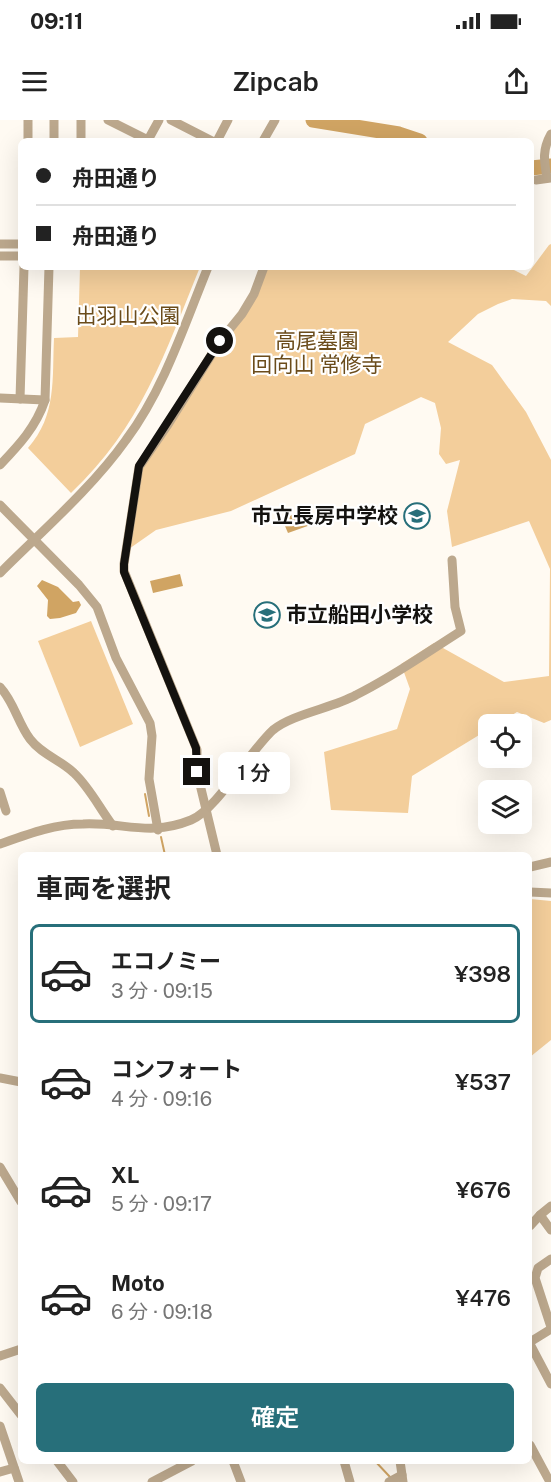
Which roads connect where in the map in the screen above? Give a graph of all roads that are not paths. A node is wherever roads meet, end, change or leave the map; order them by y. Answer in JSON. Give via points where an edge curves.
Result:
{"nodes":[{"id":1,"x":28,"y":120,"type":"edge"},
{"id":2,"x":54,"y":120,"type":"edge"},
{"id":3,"x":81,"y":120,"type":"edge"},
{"id":4,"x":108,"y":120,"type":"edge"},
{"id":5,"x":159,"y":120,"type":"edge"},
{"id":6,"x":171,"y":120,"type":"edge"},
{"id":7,"x":228,"y":120,"type":"edge"},
{"id":8,"x":274,"y":122,"type":"edge"},
{"id":9,"x":551,"y":134,"type":"edge"},
{"id":10,"x":28,"y":138,"type":"edge"},
{"id":11,"x":54,"y":138,"type":"edge"},
{"id":12,"x":81,"y":138,"type":"edge"},
{"id":13,"x":145,"y":138,"type":"edge"},
{"id":14,"x":150,"y":138,"type":"edge"},
{"id":15,"x":206,"y":138,"type":"edge"},
{"id":16,"x":219,"y":138,"type":"edge"},
{"id":17,"x":266,"y":138,"type":"edge"},
{"id":18,"x":548,"y":177,"type":"edge"},
{"id":19,"x":536,"y":180,"type":"dead end"},
{"id":20,"x":0,"y":244,"type":"edge"},
{"id":21,"x":18,"y":244,"type":"edge"},
{"id":22,"x":0,"y":256,"type":"edge"},
{"id":23,"x":18,"y":256,"type":"edge"},
{"id":24,"x":24,"y":270,"type":"edge"},
{"id":25,"x":49,"y":270,"type":"edge"},
{"id":26,"x":207,"y":270,"type":"edge"},
{"id":27,"x":263,"y":270,"type":"edge"},
{"id":28,"x":0,"y":398,"type":"edge"},
{"id":29,"x":20,"y":399,"type":"junction"},
{"id":30,"x":45,"y":400,"type":"junction"},
{"id":31,"x":0,"y":465,"type":"edge"},
{"id":32,"x":0,"y":505,"type":"edge"},
{"id":33,"x":34,"y":540,"type":"junction"},
{"id":34,"x":452,"y":560,"type":"dead end"},
{"id":35,"x":0,"y":573,"type":"edge"},
{"id":36,"x":0,"y":687,"type":"edge"},
{"id":37,"x":0,"y":792,"type":"edge"},
{"id":38,"x":205,"y":810,"type":"junction"},
{"id":39,"x":6,"y":811,"type":"dead end"},
{"id":40,"x":113,"y":826,"type":"junction"},
{"id":41,"x":158,"y":830,"type":"junction"},
{"id":42,"x":0,"y":843,"type":"edge"},
{"id":43,"x":216,"y":852,"type":"edge"},
{"id":44,"x":551,"y":862,"type":"edge"},
{"id":45,"x":532,"y":867,"type":"edge"},
{"id":46,"x":532,"y":892,"type":"edge"},
{"id":47,"x":551,"y":893,"type":"edge"},
{"id":48,"x":0,"y":1078,"type":"edge"},
{"id":49,"x":18,"y":1081,"type":"edge"},
{"id":50,"x":0,"y":1167,"type":"edge"},
{"id":51,"x":18,"y":1197,"type":"edge"},
{"id":52,"x":551,"y":1206,"type":"edge"},
{"id":53,"x":540,"y":1215,"type":"junction"},
{"id":54,"x":532,"y":1224,"type":"edge"},
{"id":55,"x":551,"y":1230,"type":"edge"},
{"id":56,"x":551,"y":1259,"type":"edge"},
{"id":57,"x":551,"y":1328,"type":"edge"},
{"id":58,"x":532,"y":1342,"type":"edge"},
{"id":59,"x":532,"y":1347,"type":"edge"},
{"id":60,"x":18,"y":1350,"type":"edge"},
{"id":61,"x":0,"y":1356,"type":"edge"},
{"id":62,"x":547,"y":1378,"type":"edge"},
{"id":63,"x":0,"y":1388,"type":"edge"},
{"id":64,"x":18,"y":1411,"type":"edge"},
{"id":65,"x":0,"y":1426,"type":"edge"},
{"id":66,"x":532,"y":1449,"type":"edge"},
{"id":67,"x":59,"y":1464,"type":"edge"},
{"id":68,"x":186,"y":1464,"type":"edge"},
{"id":69,"x":233,"y":1464,"type":"edge"},
{"id":70,"x":345,"y":1464,"type":"edge"},
{"id":71,"x":400,"y":1464,"type":"edge"},
{"id":72,"x":14,"y":1468,"type":"junction"},
{"id":73,"x":0,"y":1472,"type":"edge"},
{"id":74,"x":403,"y":1479,"type":"edge"},
{"id":75,"x":19,"y":1482,"type":"edge"},
{"id":76,"x":73,"y":1482,"type":"edge"},
{"id":77,"x":152,"y":1482,"type":"edge"},
{"id":78,"x":241,"y":1482,"type":"edge"},
{"id":79,"x":350,"y":1482,"type":"edge"},
{"id":80,"x":389,"y":1482,"type":"edge"},
{"id":81,"x":550,"y":1482,"type":"edge"}],
"edges":[{"from":1,"to":10,"type":"street"},
{"from":2,"to":11,"type":"street"},
{"from":3,"to":12,"type":"street"},
{"from":4,"to":13,"type":"street"},
{"from":5,"to":14,"type":"street"},
{"from":6,"to":15,"type":"street"},
{"from":7,"to":16,"type":"street"},
{"from":8,"to":17,"type":"street"},
{"from":9,"to":18,"type":"street","via":[[544,146]]},
{"from":18,"to":19,"type":"street"},
{"from":20,"to":21,"type":"street"},
{"from":22,"to":23,"type":"street"},
{"from":24,"to":29,"type":"street"},
{"from":25,"to":30,"type":"street"},
{"from":26,"to":33,"type":"street","via":[[165,373],[143,415],[109,461]]},
{"from":27,"to":38,"type":"street","via":[[242,314],[220,341],[139,466],[124,564],[196,748]]},
{"from":28,"to":29,"type":"street"},
{"from":29,"to":30,"type":"street"},
{"from":30,"to":31,"type":"street","via":[[28,435]]},
{"from":32,"to":33,"type":"street"},
{"from":33,"to":35,"type":"street"},
{"from":33,"to":41,"type":"street","via":[[97,607],[116,658],[150,723],[149,779]]},
{"from":34,"to":38,"type":"street","via":[[461,631],[355,696],[275,729]]},
{"from":36,"to":40,"type":"street","via":[[29,739],[77,776]]},
{"from":37,"to":39,"type":"street"},
{"from":38,"to":41,"type":"street","via":[[194,819]]},
{"from":38,"to":43,"type":"street"},
{"from":40,"to":41,"type":"street"},
{"from":40,"to":42,"type":"street","via":[[63,825]]},
{"from":44,"to":45,"type":"street"},
{"from":46,"to":47,"type":"street"},
{"from":48,"to":49,"type":"street"},
{"from":50,"to":51,"type":"street"},
{"from":52,"to":53,"type":"street"},
{"from":53,"to":54,"type":"street"},
{"from":53,"to":55,"type":"street"},
{"from":56,"to":57,"type":"street","via":[[538,1268],[535,1278]]},
{"from":57,"to":58,"type":"street"},
{"from":59,"to":62,"type":"street"},
{"from":60,"to":61,"type":"street"},
{"from":63,"to":64,"type":"street"},
{"from":65,"to":72,"type":"street"},
{"from":66,"to":81,"type":"street"},
{"from":67,"to":76,"type":"street"},
{"from":68,"to":77,"type":"street"},
{"from":69,"to":78,"type":"street"},
{"from":70,"to":79,"type":"street"},
{"from":71,"to":74,"type":"street"},
{"from":72,"to":73,"type":"street"},
{"from":72,"to":75,"type":"street"},
{"from":74,"to":80,"type":"street"}]}
